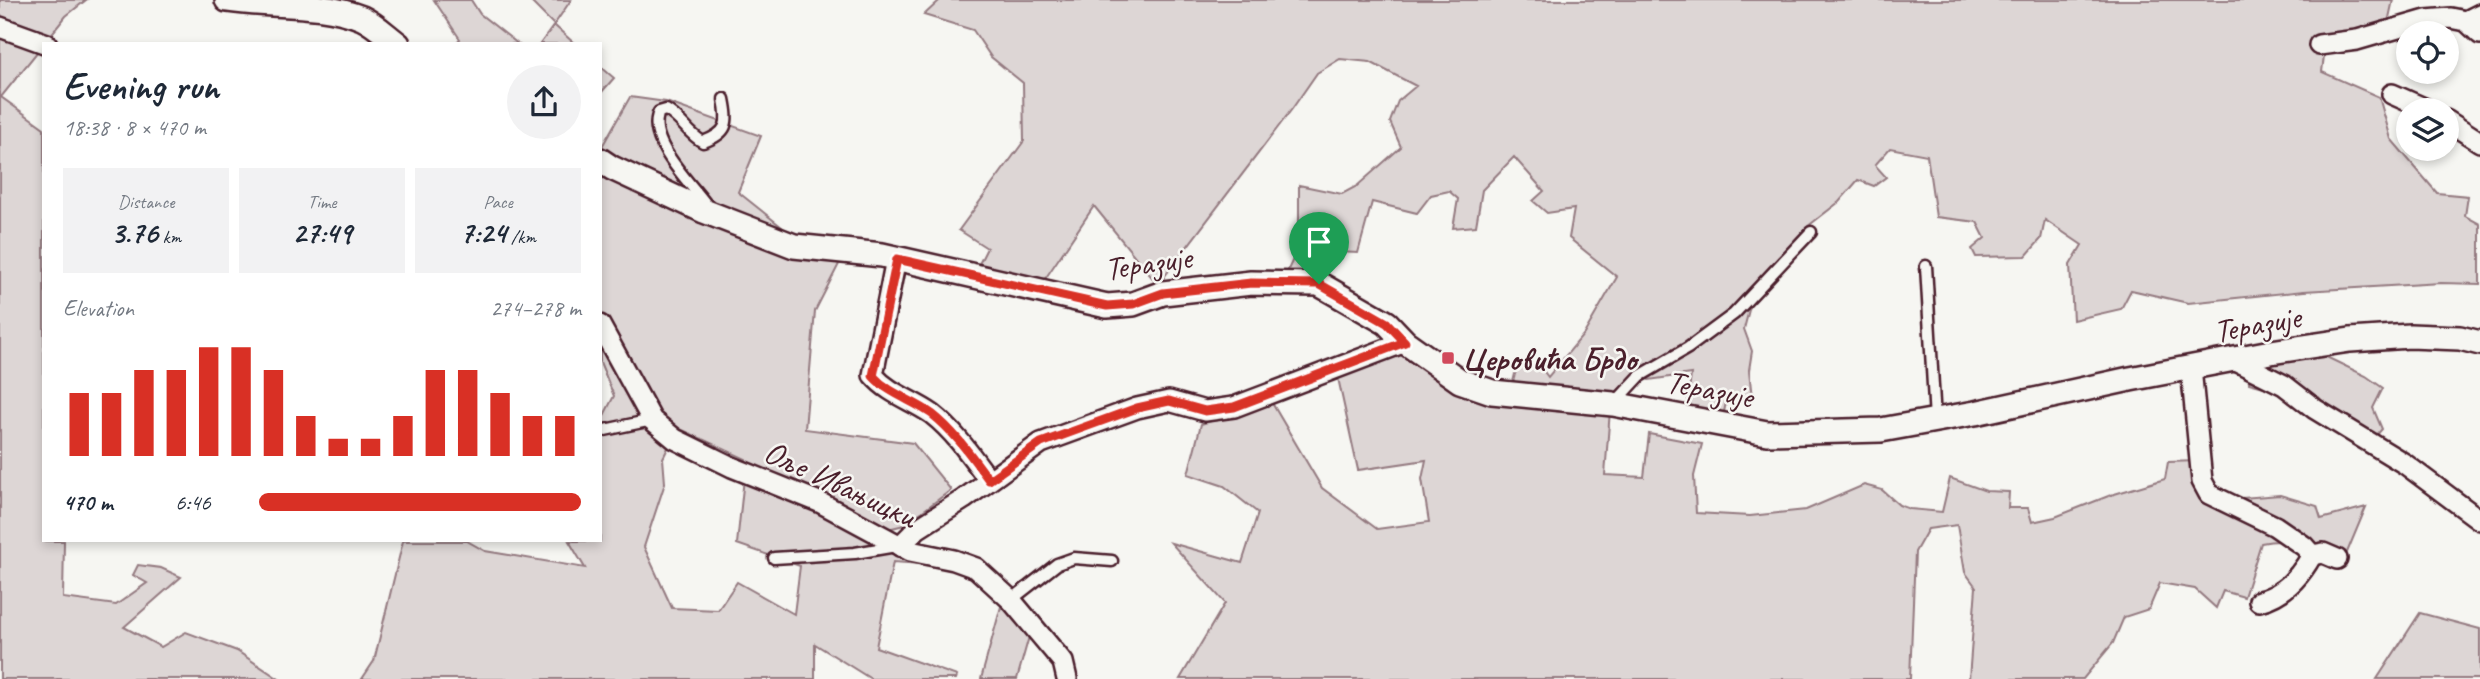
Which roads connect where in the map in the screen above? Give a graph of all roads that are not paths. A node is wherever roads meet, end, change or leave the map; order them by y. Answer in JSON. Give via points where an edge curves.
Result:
{"nodes":[{"id":1,"x":227,"y":0,"type":"edge"},
{"id":2,"x":2475,"y":23,"type":"edge"},
{"id":3,"x":0,"y":27,"type":"edge"},
{"id":4,"x":42,"y":42,"type":"edge"},
{"id":5,"x":395,"y":42,"type":"edge"},
{"id":6,"x":2319,"y":45,"type":"dead end"},
{"id":7,"x":2392,"y":94,"type":"dead end"},
{"id":8,"x":2401,"y":98,"type":"edge"},
{"id":9,"x":724,"y":99,"type":"dead end"},
{"id":10,"x":2459,"y":128,"type":"edge"},
{"id":11,"x":2480,"y":142,"type":"edge"},
{"id":12,"x":602,"y":161,"type":"edge"},
{"id":13,"x":715,"y":216,"type":"junction"},
{"id":14,"x":1811,"y":232,"type":"dead end"},
{"id":15,"x":897,"y":259,"type":"junction"},
{"id":16,"x":1926,"y":266,"type":"dead end"},
{"id":17,"x":602,"y":329,"type":"edge"},
{"id":18,"x":1405,"y":342,"type":"junction"},
{"id":19,"x":2480,"y":342,"type":"edge"},
{"id":20,"x":2234,"y":360,"type":"junction"},
{"id":21,"x":2191,"y":368,"type":"junction"},
{"id":22,"x":1613,"y":404,"type":"junction"},
{"id":23,"x":652,"y":420,"type":"junction"},
{"id":24,"x":1935,"y":420,"type":"junction"},
{"id":25,"x":602,"y":431,"type":"edge"},
{"id":26,"x":989,"y":480,"type":"junction"},
{"id":27,"x":2480,"y":520,"type":"edge"},
{"id":28,"x":900,"y":546,"type":"junction"},
{"id":29,"x":2312,"y":555,"type":"junction"},
{"id":30,"x":774,"y":558,"type":"dead end"},
{"id":31,"x":2337,"y":559,"type":"dead end"},
{"id":32,"x":1112,"y":561,"type":"dead end"},
{"id":33,"x":1011,"y":600,"type":"junction"},
{"id":34,"x":2259,"y":601,"type":"dead end"},
{"id":35,"x":1067,"y":679,"type":"edge"}],
"edges":[{"from":1,"to":5,"type":"street","via":[[319,7],[364,19]]},
{"from":2,"to":6,"type":"street","via":[[2451,18],[2426,20],[2357,40]]},
{"from":3,"to":4,"type":"street"},
{"from":7,"to":8,"type":"street"},
{"from":9,"to":13,"type":"lane","via":[[725,128],[703,142],[693,137],[675,114],[666,110],[655,120],[667,153]]},
{"from":10,"to":11,"type":"street"},
{"from":12,"to":13,"type":"street","name":"Теразије"},
{"from":13,"to":15,"type":"street","name":"Теразије","via":[[794,246]]},
{"from":14,"to":22,"type":"lane","via":[[1734,314],[1689,348],[1640,376]]},
{"from":15,"to":18,"type":"street","name":"Теразије","via":[[1107,306],[1133,304],[1163,293],[1251,283],[1319,284],[1387,323]]},
{"from":15,"to":26,"type":"street","via":[[873,376],[882,386],[932,414],[956,436]]},
{"from":16,"to":24,"type":"lane"},
{"from":17,"to":23,"type":"street","name":"Оље Ивањицки"},
{"from":18,"to":22,"type":"street","name":"Теразије","via":[[1460,381],[1492,392]]},
{"from":18,"to":26,"type":"street","via":[[1234,407],[1205,411],[1169,401],[1137,408],[1041,443]]},
{"from":19,"to":20,"type":"street","name":"Теразије","via":[[2410,336],[2350,340]]},
{"from":20,"to":21,"type":"street","name":"Теразије"},
{"from":20,"to":27,"type":"street","via":[[2284,385],[2315,410],[2405,464]]},
{"from":21,"to":24,"type":"street","name":"Теразије"},
{"from":21,"to":29,"type":"street","via":[[2202,481],[2209,494],[2275,526]]},
{"from":22,"to":24,"type":"street","name":"Теразије","via":[[1767,433],[1881,429]]},
{"from":23,"to":25,"type":"lane"},
{"from":23,"to":28,"type":"street","name":"Оље Ивањицки","via":[[675,439],[819,502]]},
{"from":26,"to":28,"type":"street","via":[[917,529]]},
{"from":28,"to":30,"type":"lane"},
{"from":28,"to":33,"type":"street","name":"Оље Ивањицки","via":[[966,563]]},
{"from":29,"to":31,"type":"street","via":[[2323,553]]},
{"from":29,"to":34,"type":"street","via":[[2291,584]]},
{"from":32,"to":33,"type":"lane","via":[[1074,558],[1057,564]]},
{"from":33,"to":35,"type":"street","name":"Оље Ивањицки","via":[[1063,662]]}]}
